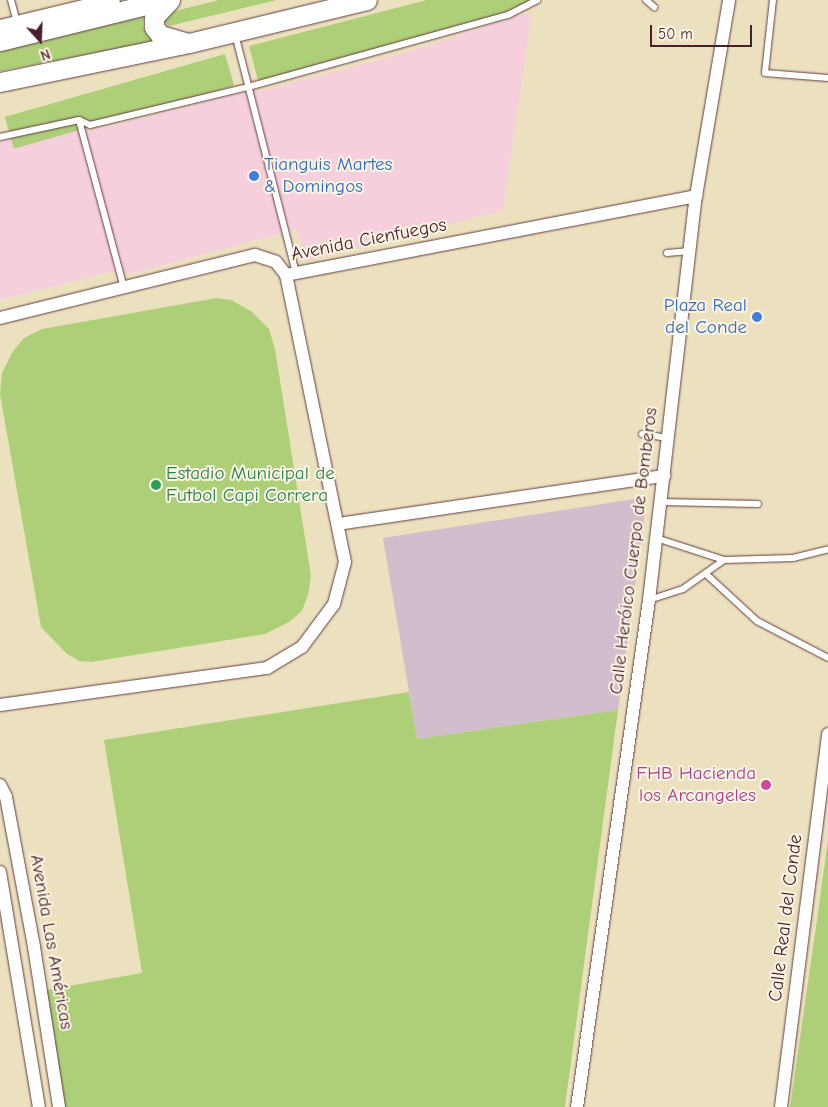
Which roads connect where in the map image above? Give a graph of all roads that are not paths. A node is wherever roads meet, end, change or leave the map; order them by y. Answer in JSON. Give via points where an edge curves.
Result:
{"nodes":[{"id":1,"x":11,"y":0,"type":"edge"},
{"id":2,"x":112,"y":0,"type":"edge"},
{"id":3,"x":168,"y":0,"type":"edge"},
{"id":4,"x":367,"y":0,"type":"edge"},
{"id":5,"x":537,"y":0,"type":"edge"},
{"id":6,"x":646,"y":0,"type":"edge"},
{"id":7,"x":729,"y":0,"type":"edge"},
{"id":8,"x":773,"y":0,"type":"edge"},
{"id":9,"x":77,"y":4,"type":"edge"},
{"id":10,"x":654,"y":7,"type":"dead end"},
{"id":11,"x":17,"y":24,"type":"junction"},
{"id":12,"x":0,"y":27,"type":"edge"},
{"id":13,"x":235,"y":32,"type":"junction"},
{"id":14,"x":0,"y":41,"type":"edge"},
{"id":15,"x":189,"y":43,"type":"junction"},
{"id":16,"x":828,"y":78,"type":"edge"},
{"id":17,"x":0,"y":82,"type":"edge"},
{"id":18,"x":248,"y":87,"type":"junction"},
{"id":19,"x":79,"y":120,"type":"junction"},
{"id":20,"x":0,"y":137,"type":"edge"},
{"id":21,"x":696,"y":196,"type":"junction"},
{"id":22,"x":690,"y":251,"type":"junction"},
{"id":23,"x":666,"y":253,"type":"dead end"},
{"id":24,"x":291,"y":274,"type":"junction"},
{"id":25,"x":124,"y":288,"type":"junction"},
{"id":26,"x":0,"y":318,"type":"edge"},
{"id":27,"x":642,"y":434,"type":"dead end"},
{"id":28,"x":668,"y":438,"type":"junction"},
{"id":29,"x":664,"y":476,"type":"junction"},
{"id":30,"x":661,"y":502,"type":"junction"},
{"id":31,"x":758,"y":504,"type":"dead end"},
{"id":32,"x":338,"y":524,"type":"junction"},
{"id":33,"x":656,"y":538,"type":"junction"},
{"id":34,"x":828,"y":549,"type":"edge"},
{"id":35,"x":724,"y":560,"type":"junction"},
{"id":36,"x":706,"y":574,"type":"junction"},
{"id":37,"x":649,"y":600,"type":"junction"},
{"id":38,"x":828,"y":658,"type":"edge"},
{"id":39,"x":0,"y":706,"type":"edge"},
{"id":40,"x":828,"y":734,"type":"edge"},
{"id":41,"x":1,"y":787,"type":"edge"},
{"id":42,"x":0,"y":872,"type":"edge"},
{"id":43,"x":34,"y":947,"type":"junction"},
{"id":44,"x":14,"y":952,"type":"junction"},
{"id":45,"x":39,"y":1107,"type":"edge"},
{"id":46,"x":59,"y":1107,"type":"edge"},
{"id":47,"x":577,"y":1107,"type":"edge"},
{"id":48,"x":781,"y":1107,"type":"edge"}],
"edges":[{"from":1,"to":11,"type":"lane"},
{"from":2,"to":9,"type":"street"},
{"from":3,"to":14,"type":"main road"},
{"from":3,"to":15,"type":"main road","via":[[154,17],[154,27],[160,35]]},
{"from":4,"to":13,"type":"main road"},
{"from":5,"to":18,"type":"lane","via":[[508,16]]},
{"from":6,"to":10,"type":"lane"},
{"from":7,"to":21,"type":"street","name":"Calle Heróico Cuerpo de Bomberos"},
{"from":8,"to":16,"type":"lane","via":[[765,73]]},
{"from":9,"to":11,"type":"street"},
{"from":11,"to":12,"type":"street"},
{"from":13,"to":15,"type":"main road"},
{"from":13,"to":18,"type":"lane"},
{"from":15,"to":17,"type":"main road"},
{"from":18,"to":19,"type":"lane","via":[[90,126]]},
{"from":18,"to":24,"type":"lane"},
{"from":19,"to":20,"type":"lane"},
{"from":19,"to":25,"type":"lane"},
{"from":21,"to":22,"type":"street","name":"Calle Heróico Cuerpo de Bomberos"},
{"from":21,"to":24,"type":"street","name":"Avenida Cienfuegos"},
{"from":22,"to":23,"type":"lane"},
{"from":22,"to":28,"type":"street","name":"Calle Heróico Cuerpo de Bomberos"},
{"from":24,"to":25,"type":"street","name":"Avenida Cienfuegos","via":[[276,262],[254,255]]},
{"from":24,"to":32,"type":"street"},
{"from":25,"to":26,"type":"street","name":"Avenida Cienfuegos"},
{"from":27,"to":28,"type":"lane"},
{"from":28,"to":29,"type":"street","name":"Calle Heróico Cuerpo de Bomberos"},
{"from":29,"to":30,"type":"street","name":"Calle Heróico Cuerpo de Bomberos"},
{"from":29,"to":32,"type":"street"},
{"from":30,"to":31,"type":"lane"},
{"from":30,"to":33,"type":"street","name":"Calle Heróico Cuerpo de Bomberos"},
{"from":32,"to":39,"type":"street","via":[[345,562],[334,604],[302,647],[267,668]]},
{"from":33,"to":35,"type":"lane"},
{"from":33,"to":37,"type":"street","name":"Calle Heróico Cuerpo de Bomberos"},
{"from":34,"to":35,"type":"lane","via":[[793,558]]},
{"from":35,"to":36,"type":"lane"},
{"from":36,"to":37,"type":"lane","via":[[683,589]]},
{"from":36,"to":38,"type":"lane","via":[[757,621]]},
{"from":37,"to":47,"type":"street","name":"Calle Heróico Cuerpo de Bomberos"},
{"from":40,"to":48,"type":"street","name":"Calle Real del Conde"},
{"from":41,"to":43,"type":"street","name":"Avenida Las Américas"},
{"from":42,"to":44,"type":"street","name":"Avenida Las Américas"},
{"from":43,"to":44,"type":"street"},
{"from":43,"to":46,"type":"street","name":"Avenida Las Américas"},
{"from":44,"to":45,"type":"street","name":"Avenida Las Américas"}]}
